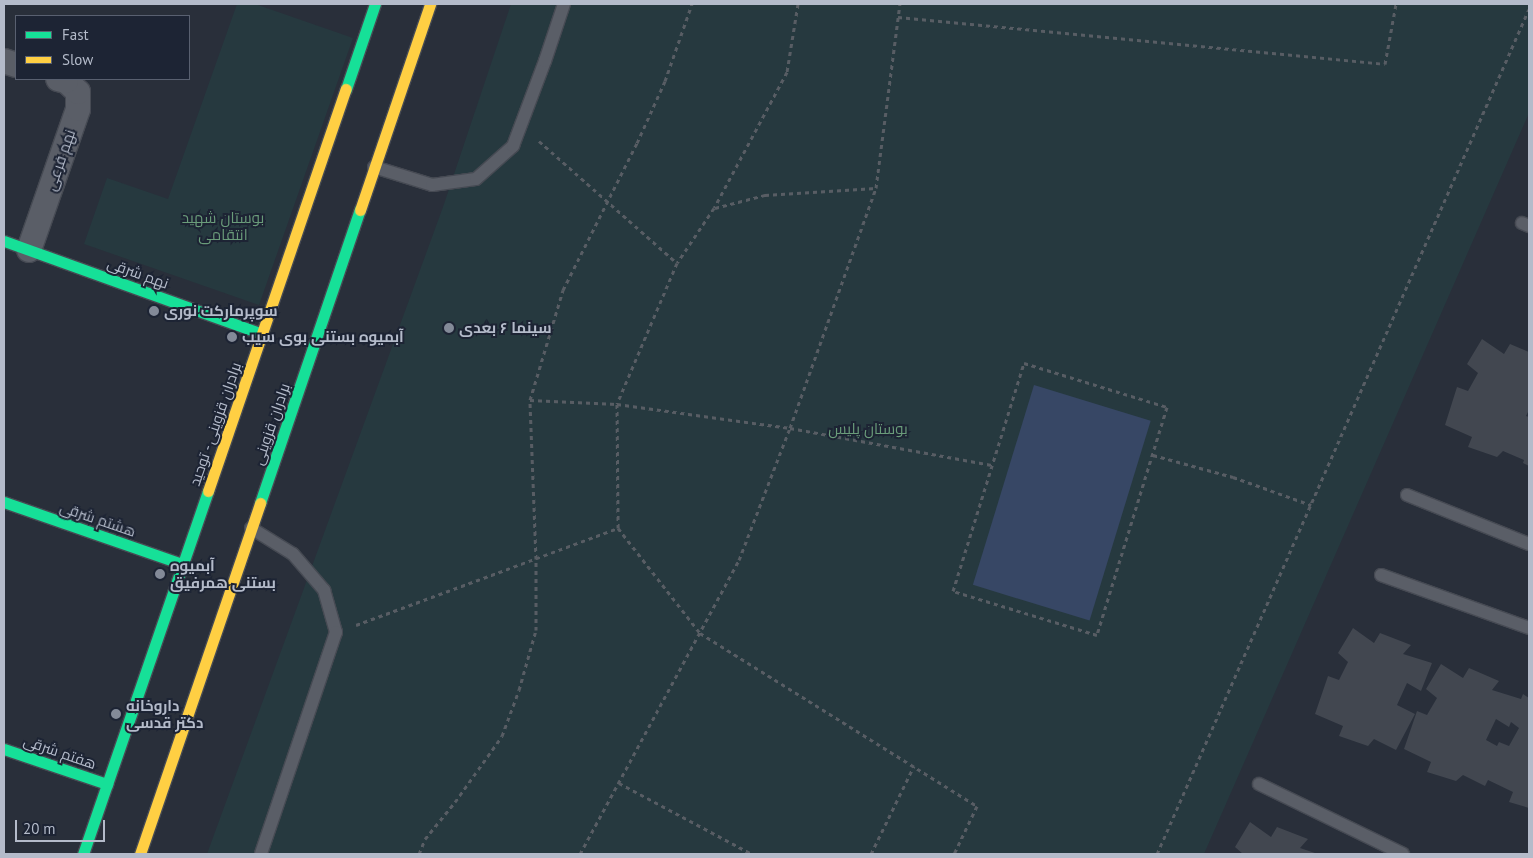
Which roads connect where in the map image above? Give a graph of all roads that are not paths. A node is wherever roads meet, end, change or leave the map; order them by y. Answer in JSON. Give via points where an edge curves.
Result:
{"nodes":[{"id":1,"x":430,"y":4,"type":"edge"},
{"id":2,"x":564,"y":4,"type":"edge"},
{"id":3,"x":372,"y":5,"type":"edge"},
{"id":4,"x":61,"y":80,"type":"edge"},
{"id":5,"x":374,"y":167,"type":"junction"},
{"id":6,"x":4,"y":240,"type":"edge"},
{"id":7,"x":29,"y":250,"type":"junction"},
{"id":8,"x":262,"y":334,"type":"junction"},
{"id":9,"x":1407,"y":494,"type":"dead end"},
{"id":10,"x":4,"y":502,"type":"edge"},
{"id":11,"x":251,"y":528,"type":"junction"},
{"id":12,"x":1529,"y":544,"type":"edge"},
{"id":13,"x":182,"y":564,"type":"junction"},
{"id":14,"x":1381,"y":575,"type":"dead end"},
{"id":15,"x":1529,"y":628,"type":"edge"},
{"id":16,"x":4,"y":748,"type":"edge"},
{"id":17,"x":107,"y":784,"type":"junction"},
{"id":18,"x":1260,"y":784,"type":"dead end"},
{"id":19,"x":83,"y":854,"type":"edge"},
{"id":20,"x":140,"y":854,"type":"edge"},
{"id":21,"x":261,"y":854,"type":"edge"},
{"id":22,"x":1403,"y":854,"type":"edge"}],
"edges":[{"from":1,"to":5,"type":"main road","name":"برادران قزوینی"},
{"from":2,"to":5,"type":"lane","via":[[513,146],[476,179],[432,185]]},
{"from":3,"to":8,"type":"main road","name":"برادران قزوینی - توحید"},
{"from":4,"to":7,"type":"street","name":"نهم فرعی","via":[[78,92],[78,109]]},
{"from":5,"to":11,"type":"main road","name":"برادران قزوینی"},
{"from":6,"to":7,"type":"main road","name":"نهم شرقی"},
{"from":7,"to":8,"type":"main road","name":"نهم شرقی"},
{"from":8,"to":13,"type":"main road","name":"برادران قزوینی - توحید"},
{"from":9,"to":12,"type":"lane"},
{"from":10,"to":13,"type":"main road","name":"هشتم شرقی"},
{"from":11,"to":20,"type":"main road","name":"برادران قزوینی"},
{"from":11,"to":21,"type":"lane","via":[[293,554],[324,590],[336,632]]},
{"from":13,"to":17,"type":"main road","name":"برادران قزوینی - توحید"},
{"from":14,"to":15,"type":"lane"},
{"from":16,"to":17,"type":"main road","name":"هفتم شرقی"},
{"from":17,"to":19,"type":"main road","name":"برادران قزوینی - توحید"},
{"from":18,"to":22,"type":"lane"}]}
